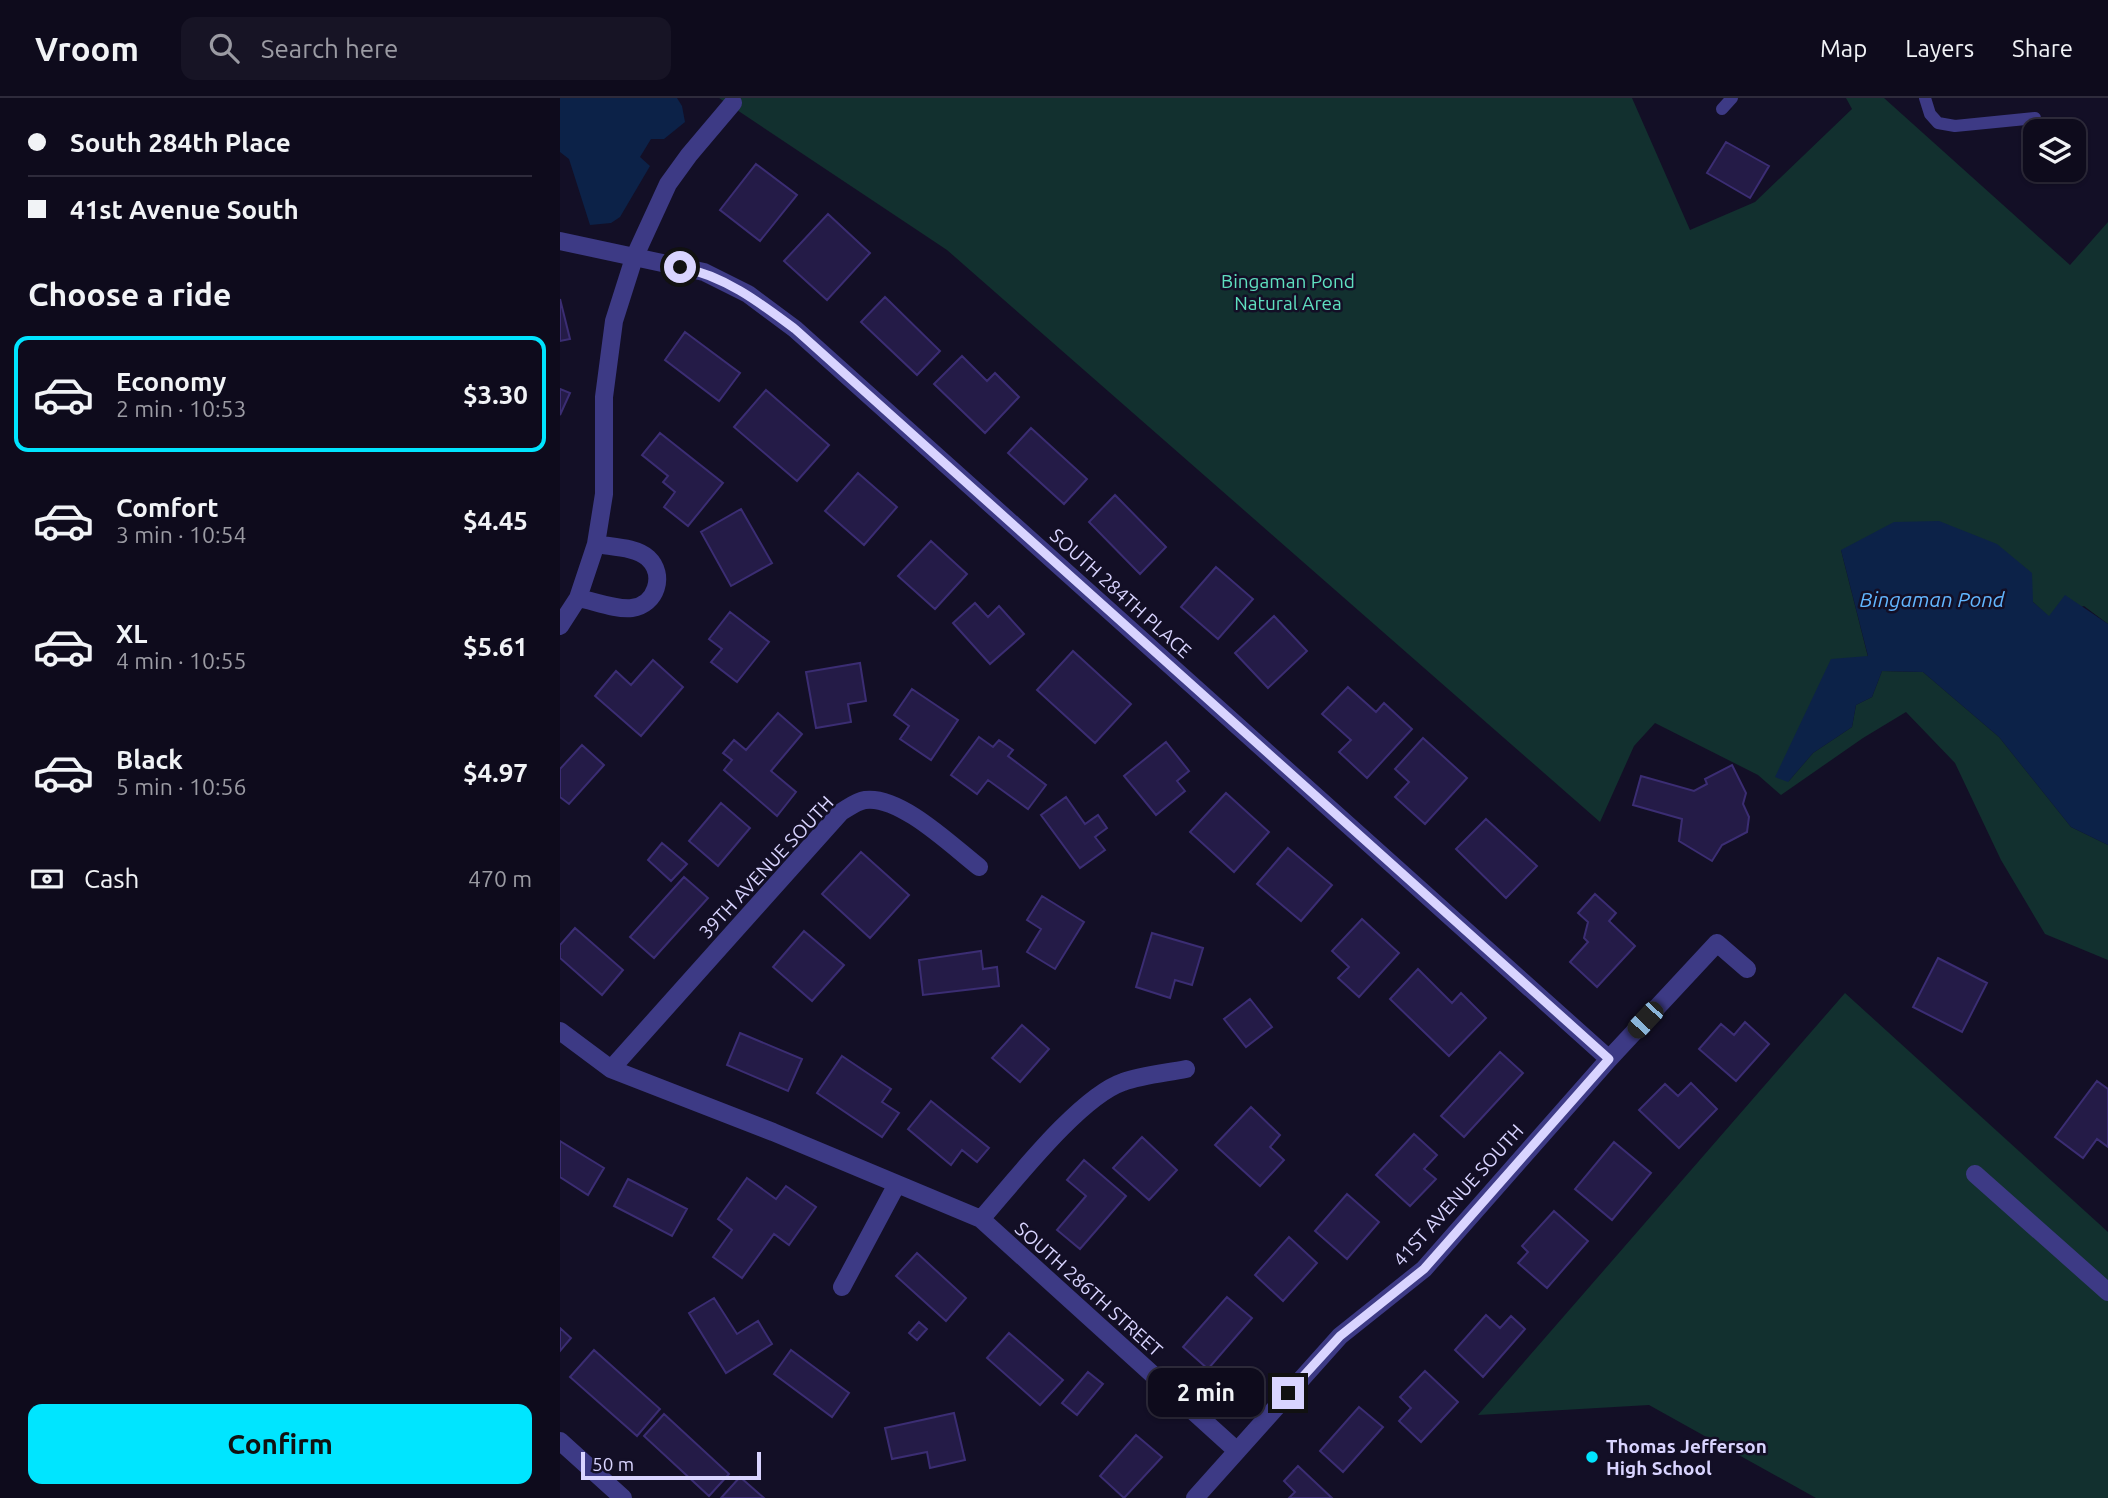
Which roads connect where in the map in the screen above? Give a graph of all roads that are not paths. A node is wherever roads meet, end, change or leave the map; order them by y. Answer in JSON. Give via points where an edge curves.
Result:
{"nodes":[{"id":1,"x":1732,"y":98,"type":"edge"},
{"id":2,"x":1925,"y":98,"type":"edge"},
{"id":3,"x":733,"y":103,"type":"dead end"},
{"id":4,"x":1722,"y":109,"type":"dead end"},
{"id":5,"x":2035,"y":118,"type":"dead end"},
{"id":6,"x":560,"y":241,"type":"edge"},
{"id":7,"x":634,"y":258,"type":"junction"},
{"id":8,"x":596,"y":544,"type":"junction"},
{"id":9,"x":578,"y":598,"type":"junction"},
{"id":10,"x":560,"y":626,"type":"edge"},
{"id":11,"x":979,"y":867,"type":"dead end"},
{"id":12,"x":1747,"y":969,"type":"dead end"},
{"id":13,"x":560,"y":1031,"type":"edge"},
{"id":14,"x":1609,"y":1059,"type":"junction"},
{"id":15,"x":611,"y":1069,"type":"junction"},
{"id":16,"x":1186,"y":1069,"type":"dead end"},
{"id":17,"x":1975,"y":1174,"type":"dead end"},
{"id":18,"x":897,"y":1184,"type":"junction"},
{"id":19,"x":981,"y":1219,"type":"junction"},
{"id":20,"x":842,"y":1287,"type":"dead end"},
{"id":21,"x":2108,"y":1292,"type":"edge"},
{"id":22,"x":560,"y":1441,"type":"edge"},
{"id":23,"x":1236,"y":1450,"type":"junction"},
{"id":24,"x":623,"y":1498,"type":"edge"},
{"id":25,"x":1195,"y":1498,"type":"edge"}],
"edges":[{"from":1,"to":4,"type":"lane"},
{"from":2,"to":5,"type":"lane","via":[[1938,124],[1955,127]]},
{"from":3,"to":7,"type":"street","via":[[668,184]]},
{"from":6,"to":7,"type":"street","name":"SOUTH 284TH PLACE"},
{"from":7,"to":8,"type":"street","via":[[614,321],[607,371],[604,494]]},
{"from":7,"to":14,"type":"street","name":"SOUTH 284TH PLACE","via":[[704,272],[748,294],[795,329]]},
{"from":8,"to":9,"type":"street"},
{"from":8,"to":9,"type":"street","via":[[648,557],[658,578],[656,589],[651,599],[631,609]]},
{"from":9,"to":10,"type":"street"},
{"from":11,"to":15,"type":"street","name":"39TH AVENUE SOUTH","via":[[906,811],[882,801],[863,800],[841,812]]},
{"from":12,"to":14,"type":"street","name":"41ST AVENUE SOUTH","via":[[1717,943]]},
{"from":13,"to":15,"type":"street","name":"SOUTH 286TH STREET"},
{"from":14,"to":23,"type":"street","name":"41ST AVENUE SOUTH","via":[[1424,1269],[1340,1336]]},
{"from":15,"to":18,"type":"street","name":"SOUTH 286TH STREET"},
{"from":16,"to":19,"type":"street","via":[[1122,1082],[1097,1096]]},
{"from":17,"to":21,"type":"street"},
{"from":18,"to":19,"type":"street","name":"SOUTH 286TH STREET"},
{"from":18,"to":20,"type":"street"},
{"from":19,"to":23,"type":"street","name":"SOUTH 286TH STREET"},
{"from":22,"to":24,"type":"street"},
{"from":23,"to":25,"type":"street","name":"41ST AVENUE SOUTH"}]}
